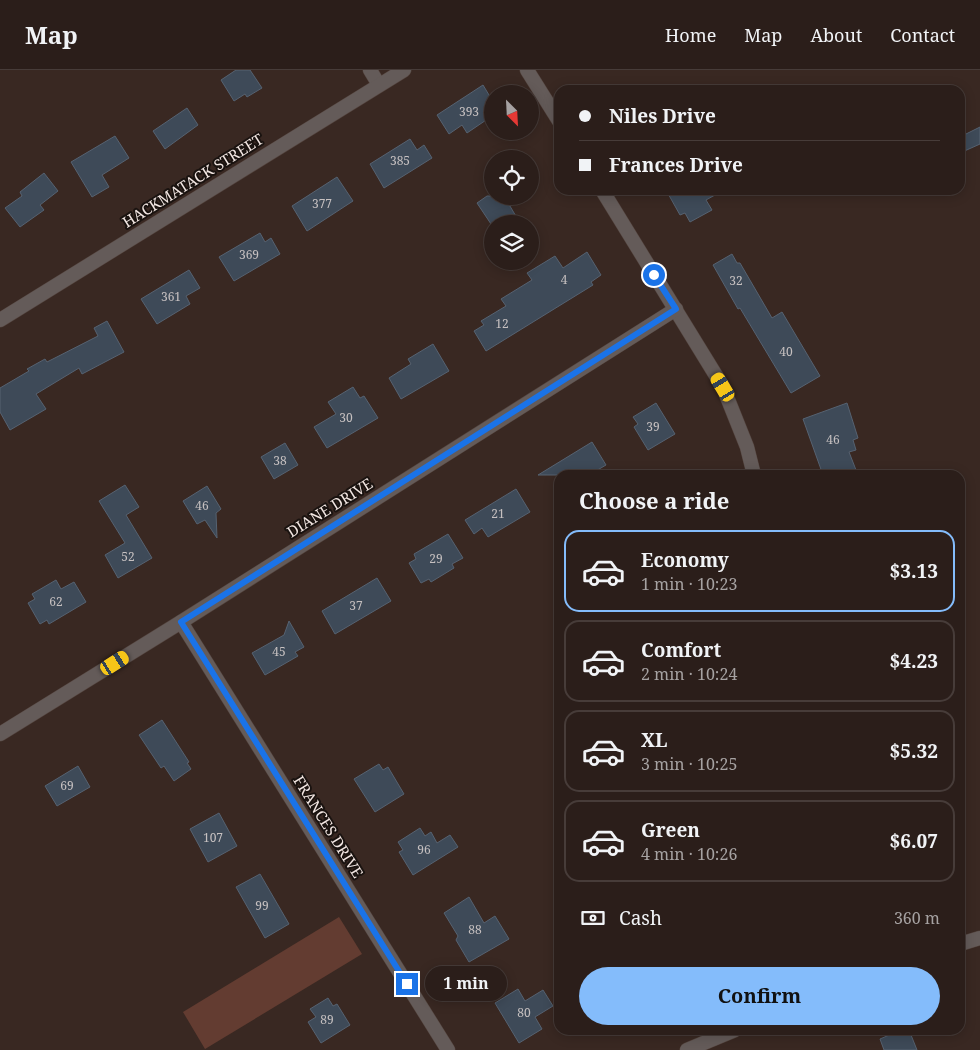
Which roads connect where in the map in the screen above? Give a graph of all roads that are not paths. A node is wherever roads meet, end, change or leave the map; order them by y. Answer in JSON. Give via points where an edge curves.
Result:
{"nodes":[{"id":1,"x":370,"y":70,"type":"edge"},
{"id":2,"x":404,"y":70,"type":"edge"},
{"id":3,"x":527,"y":70,"type":"edge"},
{"id":4,"x":380,"y":85,"type":"junction"},
{"id":5,"x":554,"y":113,"type":"edge"},
{"id":6,"x":605,"y":195,"type":"edge"},
{"id":7,"x":676,"y":309,"type":"junction"},
{"id":8,"x":0,"y":320,"type":"edge"},
{"id":9,"x":753,"y":470,"type":"edge"},
{"id":10,"x":181,"y":622,"type":"junction"},
{"id":11,"x":0,"y":734,"type":"edge"},
{"id":12,"x":980,"y":938,"type":"edge"},
{"id":13,"x":965,"y":942,"type":"edge"},
{"id":14,"x":723,"y":1035,"type":"edge"},
{"id":15,"x":448,"y":1050,"type":"edge"},
{"id":16,"x":687,"y":1050,"type":"edge"}],
"edges":[{"from":1,"to":4,"type":"street"},
{"from":2,"to":4,"type":"street","name":"HACKMATACK STREET"},
{"from":3,"to":5,"type":"street"},
{"from":4,"to":8,"type":"street","name":"HACKMATACK STREET"},
{"from":6,"to":7,"type":"street"},
{"from":7,"to":9,"type":"street","via":[[723,387]]},
{"from":7,"to":10,"type":"street","name":"DIANE DRIVE"},
{"from":10,"to":11,"type":"street","name":"DIANE DRIVE"},
{"from":10,"to":15,"type":"street","name":"FRANCES DRIVE"},
{"from":12,"to":13,"type":"street"},
{"from":14,"to":16,"type":"street"}]}
